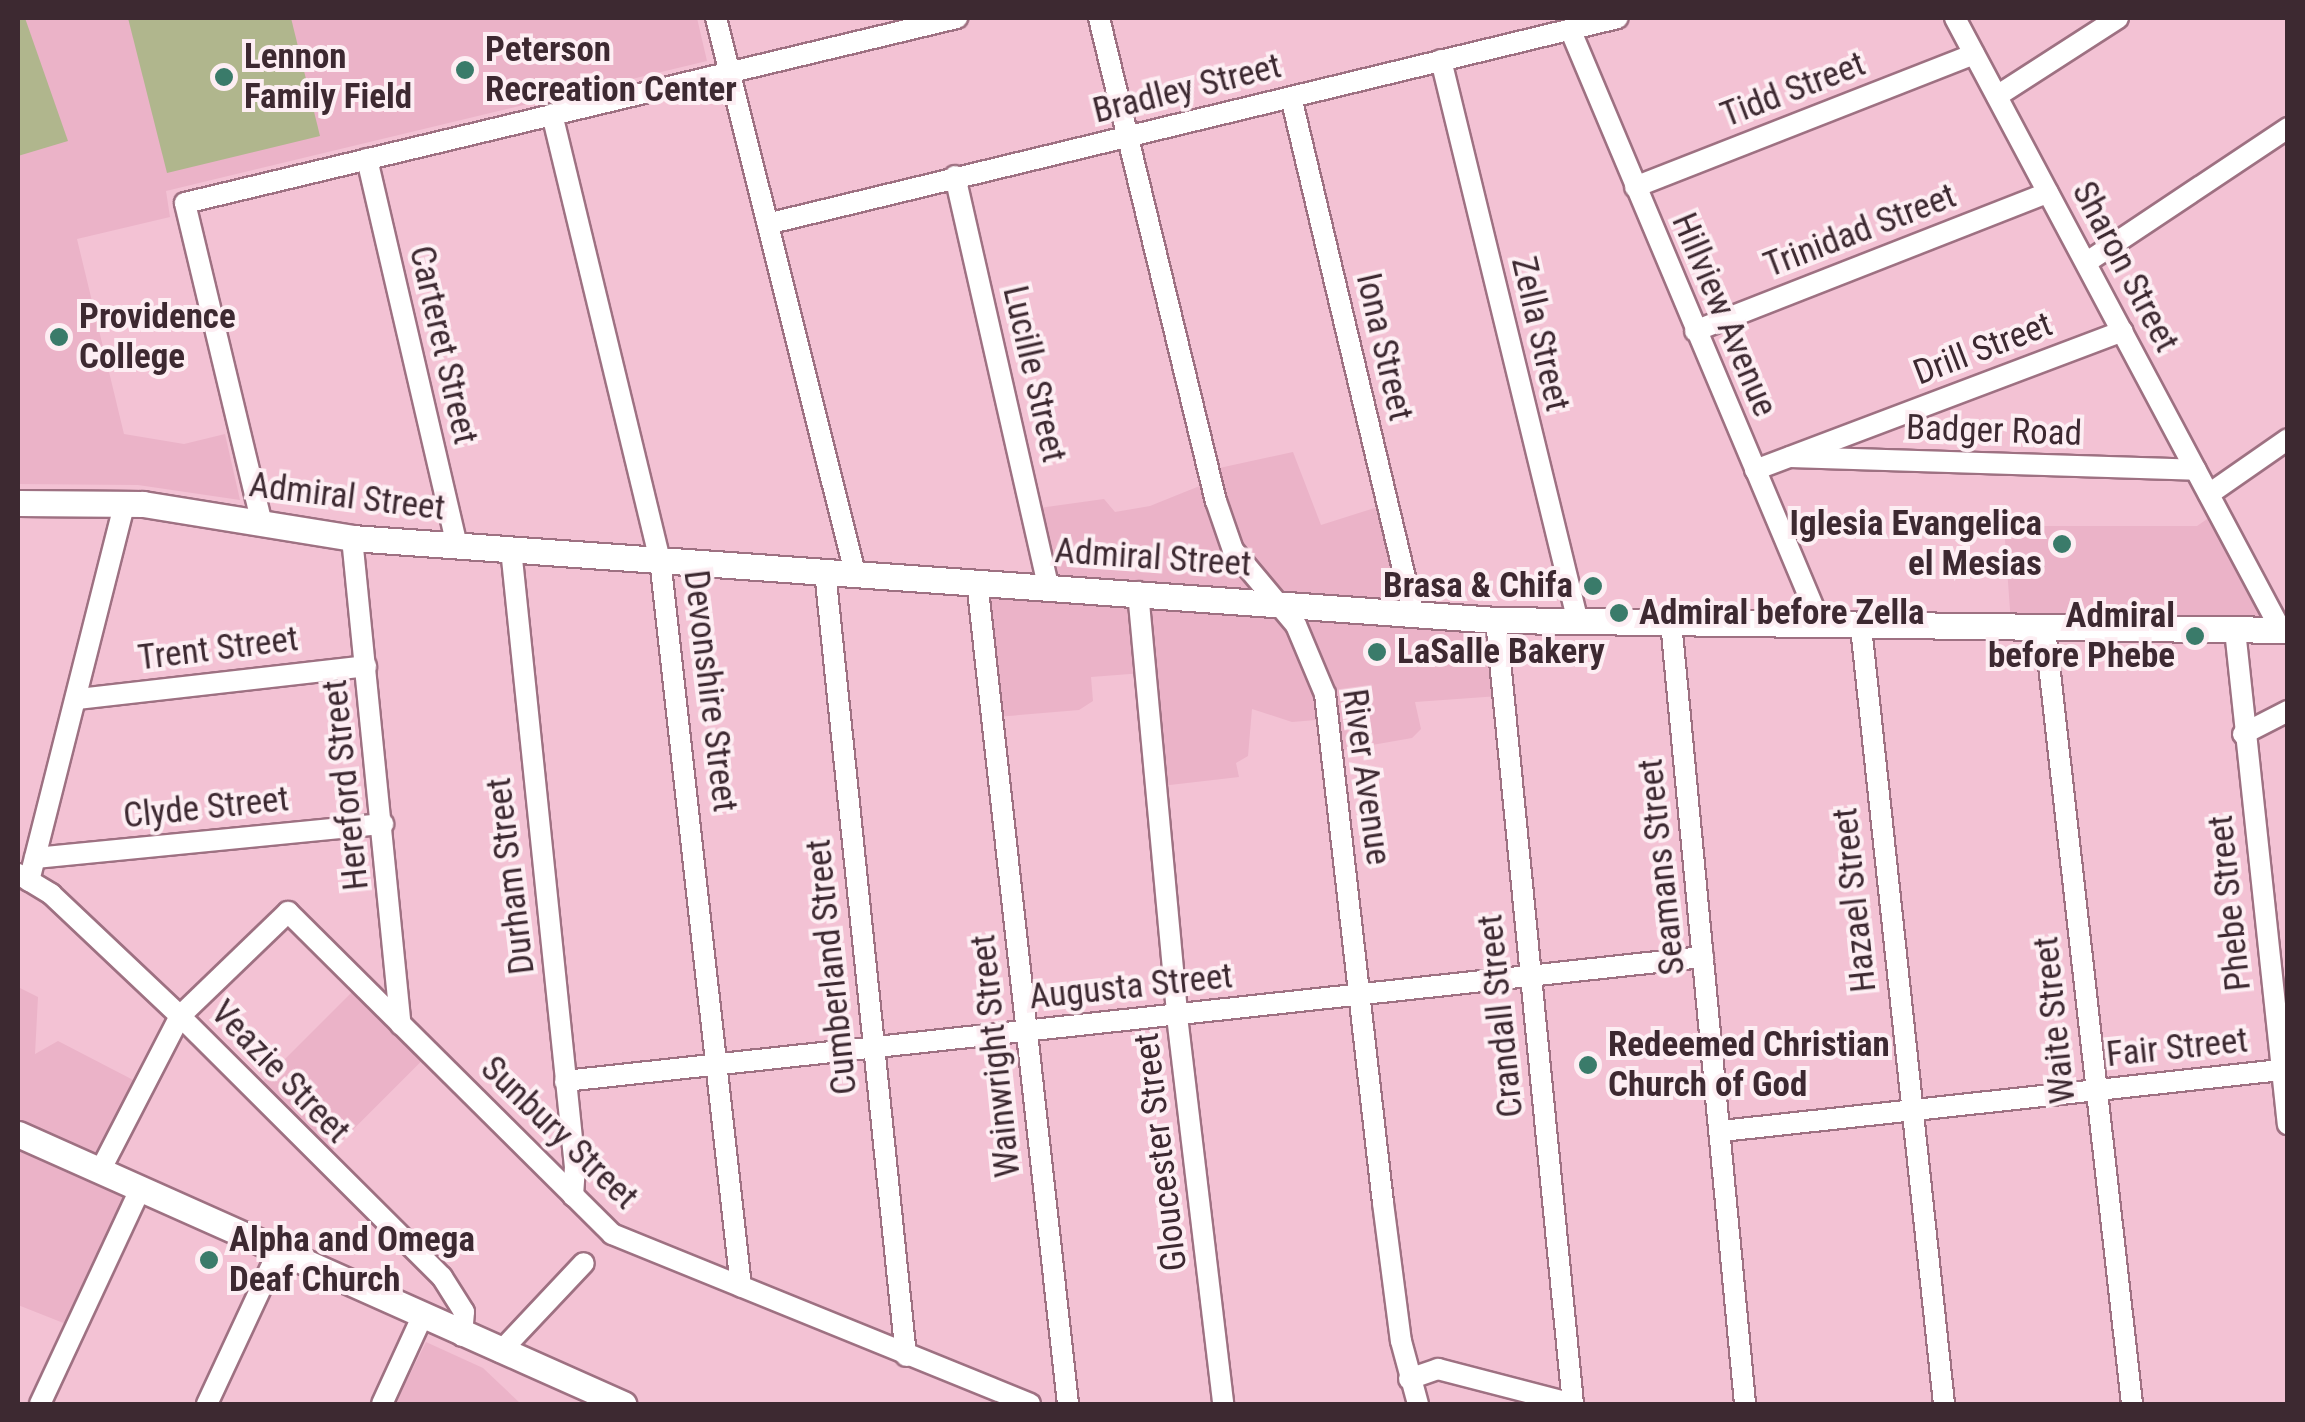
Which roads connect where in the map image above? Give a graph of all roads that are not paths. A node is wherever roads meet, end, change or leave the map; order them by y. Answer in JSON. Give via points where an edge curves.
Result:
{"nodes":[{"id":1,"x":716,"y":18,"type":"edge"},
{"id":2,"x":957,"y":18,"type":"edge"},
{"id":3,"x":1099,"y":18,"type":"edge"},
{"id":4,"x":1618,"y":18,"type":"edge"},
{"id":5,"x":1955,"y":18,"type":"edge"},
{"id":6,"x":2118,"y":18,"type":"edge"},
{"id":7,"x":913,"y":22,"type":"edge"},
{"id":8,"x":1570,"y":29,"type":"junction"},
{"id":9,"x":1974,"y":54,"type":"junction"},
{"id":10,"x":1441,"y":60,"type":"junction"},
{"id":11,"x":732,"y":70,"type":"junction"},
{"id":12,"x":1997,"y":96,"type":"junction"},
{"id":13,"x":1291,"y":97,"type":"junction"},
{"id":14,"x":552,"y":114,"type":"junction"},
{"id":15,"x":2288,"y":128,"type":"edge"},
{"id":16,"x":1128,"y":137,"type":"junction"},
{"id":17,"x":366,"y":159,"type":"junction"},
{"id":18,"x":955,"y":176,"type":"junction"},
{"id":19,"x":1635,"y":187,"type":"junction"},
{"id":20,"x":2048,"y":194,"type":"junction"},
{"id":21,"x":771,"y":223,"type":"junction"},
{"id":22,"x":2086,"y":262,"type":"junction"},
{"id":23,"x":1695,"y":331,"type":"junction"},
{"id":24,"x":2122,"y":331,"type":"junction"},
{"id":25,"x":2288,"y":439,"type":"edge"},
{"id":26,"x":1790,"y":458,"type":"junction"},
{"id":27,"x":1755,"y":470,"type":"junction"},
{"id":28,"x":2196,"y":470,"type":"junction"},
{"id":29,"x":2209,"y":494,"type":"junction"},
{"id":30,"x":18,"y":502,"type":"edge"},
{"id":31,"x":125,"y":502,"type":"junction"},
{"id":32,"x":262,"y":524,"type":"junction"},
{"id":33,"x":352,"y":538,"type":"junction"},
{"id":34,"x":456,"y":545,"type":"junction"},
{"id":35,"x":511,"y":549,"type":"junction"},
{"id":36,"x":660,"y":559,"type":"junction"},
{"id":37,"x":825,"y":571,"type":"junction"},
{"id":38,"x":855,"y":573,"type":"junction"},
{"id":39,"x":978,"y":581,"type":"junction"},
{"id":40,"x":1048,"y":586,"type":"junction"},
{"id":41,"x":1138,"y":592,"type":"junction"},
{"id":42,"x":1276,"y":602,"type":"junction"},
{"id":43,"x":1413,"y":611,"type":"junction"},
{"id":44,"x":1496,"y":620,"type":"junction"},
{"id":45,"x":1578,"y":622,"type":"junction"},
{"id":46,"x":1671,"y":622,"type":"junction"},
{"id":47,"x":1821,"y":624,"type":"junction"},
{"id":48,"x":1861,"y":626,"type":"junction"},
{"id":49,"x":2045,"y":629,"type":"junction"},
{"id":50,"x":2235,"y":630,"type":"junction"},
{"id":51,"x":2284,"y":630,"type":"edge"},
{"id":52,"x":366,"y":666,"type":"junction"},
{"id":53,"x":78,"y":699,"type":"junction"},
{"id":54,"x":2288,"y":712,"type":"edge"},
{"id":55,"x":2243,"y":734,"type":"junction"},
{"id":56,"x":383,"y":824,"type":"junction"},
{"id":57,"x":35,"y":858,"type":"junction"},
{"id":58,"x":23,"y":878,"type":"edge"},
{"id":59,"x":1703,"y":957,"type":"junction"},
{"id":60,"x":1526,"y":973,"type":"junction"},
{"id":61,"x":1358,"y":992,"type":"junction"},
{"id":62,"x":180,"y":1016,"type":"junction"},
{"id":63,"x":1177,"y":1016,"type":"junction"},
{"id":64,"x":401,"y":1025,"type":"junction"},
{"id":65,"x":1028,"y":1031,"type":"junction"},
{"id":66,"x":872,"y":1046,"type":"junction"},
{"id":67,"x":716,"y":1066,"type":"junction"},
{"id":68,"x":2281,"y":1070,"type":"junction"},
{"id":69,"x":565,"y":1081,"type":"junction"},
{"id":70,"x":2094,"y":1089,"type":"junction"},
{"id":71,"x":1910,"y":1108,"type":"junction"},
{"id":72,"x":2288,"y":1124,"type":"edge"},
{"id":73,"x":1722,"y":1131,"type":"junction"},
{"id":74,"x":18,"y":1134,"type":"edge"},
{"id":75,"x":100,"y":1171,"type":"junction"},
{"id":76,"x":140,"y":1190,"type":"junction"},
{"id":77,"x":573,"y":1196,"type":"junction"},
{"id":78,"x":278,"y":1252,"type":"junction"},
{"id":79,"x":584,"y":1263,"type":"dead end"},
{"id":80,"x":741,"y":1287,"type":"junction"},
{"id":81,"x":422,"y":1317,"type":"junction"},
{"id":82,"x":462,"y":1336,"type":"junction"},
{"id":83,"x":500,"y":1352,"type":"junction"},
{"id":84,"x":906,"y":1356,"type":"junction"},
{"id":85,"x":1409,"y":1379,"type":"junction"},
{"id":86,"x":589,"y":1399,"type":"edge"},
{"id":87,"x":40,"y":1404,"type":"edge"},
{"id":88,"x":207,"y":1404,"type":"edge"},
{"id":89,"x":382,"y":1404,"type":"edge"},
{"id":90,"x":622,"y":1404,"type":"edge"},
{"id":91,"x":1030,"y":1404,"type":"edge"},
{"id":92,"x":1068,"y":1404,"type":"edge"},
{"id":93,"x":1223,"y":1404,"type":"edge"},
{"id":94,"x":1418,"y":1404,"type":"edge"},
{"id":95,"x":1573,"y":1404,"type":"edge"},
{"id":96,"x":1745,"y":1404,"type":"edge"},
{"id":97,"x":1944,"y":1404,"type":"edge"},
{"id":98,"x":2132,"y":1404,"type":"edge"}],
"edges":[{"from":1,"to":11,"type":"street"},
{"from":2,"to":7,"type":"street"},
{"from":3,"to":16,"type":"street","name":"River Avenue"},
{"from":4,"to":8,"type":"street","name":"Bradley Street"},
{"from":5,"to":9,"type":"street"},
{"from":6,"to":12,"type":"street"},
{"from":7,"to":11,"type":"street"},
{"from":8,"to":10,"type":"street","name":"Bradley Street"},
{"from":8,"to":19,"type":"street","name":"Hillview Avenue"},
{"from":9,"to":12,"type":"street","name":"Sharon Street"},
{"from":9,"to":19,"type":"street","name":"Tidd Street"},
{"from":10,"to":13,"type":"street","name":"Bradley Street"},
{"from":10,"to":45,"type":"street","name":"Zella Street"},
{"from":11,"to":14,"type":"street"},
{"from":11,"to":21,"type":"street"},
{"from":12,"to":20,"type":"street","name":"Sharon Street"},
{"from":13,"to":16,"type":"street","name":"Bradley Street"},
{"from":13,"to":43,"type":"street","name":"Iona Street"},
{"from":14,"to":17,"type":"street"},
{"from":14,"to":36,"type":"street","name":"Devonshire Street"},
{"from":15,"to":22,"type":"street"},
{"from":16,"to":18,"type":"street","name":"Bradley Street"},
{"from":16,"to":42,"type":"street","name":"River Avenue","via":[[1216,501],[1233,550]]},
{"from":17,"to":32,"type":"street","via":[[185,203]]},
{"from":17,"to":34,"type":"street","name":"Carteret Street"},
{"from":18,"to":21,"type":"street","name":"Bradley Street"},
{"from":18,"to":40,"type":"street","name":"Lucille Street"},
{"from":19,"to":23,"type":"street","name":"Hillview Avenue"},
{"from":20,"to":22,"type":"street","name":"Sharon Street"},
{"from":20,"to":23,"type":"street","name":"Trinidad Street"},
{"from":21,"to":38,"type":"street"},
{"from":22,"to":24,"type":"street","name":"Sharon Street"},
{"from":23,"to":27,"type":"street","name":"Hillview Avenue"},
{"from":24,"to":26,"type":"street","name":"Drill Street"},
{"from":24,"to":28,"type":"street","name":"Sharon Street"},
{"from":25,"to":29,"type":"street"},
{"from":26,"to":27,"type":"street","name":"Drill Street"},
{"from":26,"to":28,"type":"street","name":"Badger Road"},
{"from":27,"to":47,"type":"street","name":"Hillview Avenue"},
{"from":28,"to":29,"type":"street","name":"Sharon Street"},
{"from":29,"to":51,"type":"street"},
{"from":30,"to":31,"type":"main road","name":"Admiral Street"},
{"from":31,"to":32,"type":"main road","name":"Admiral Street"},
{"from":31,"to":53,"type":"street"},
{"from":32,"to":33,"type":"main road","name":"Admiral Street"},
{"from":33,"to":34,"type":"main road","name":"Admiral Street"},
{"from":33,"to":52,"type":"street","name":"Hereford Street"},
{"from":34,"to":35,"type":"main road","name":"Admiral Street"},
{"from":35,"to":36,"type":"main road","name":"Admiral Street"},
{"from":35,"to":69,"type":"street","name":"Durham Street"},
{"from":36,"to":37,"type":"main road","name":"Admiral Street"},
{"from":36,"to":67,"type":"street","name":"Devonshire Street"},
{"from":37,"to":38,"type":"main road","name":"Admiral Street"},
{"from":37,"to":66,"type":"street","name":"Cumberland Street"},
{"from":38,"to":39,"type":"main road","name":"Admiral Street"},
{"from":39,"to":40,"type":"main road","name":"Admiral Street"},
{"from":39,"to":65,"type":"street","name":"Wainwright Street"},
{"from":40,"to":41,"type":"main road","name":"Admiral Street"},
{"from":41,"to":42,"type":"main road","name":"Admiral Street"},
{"from":41,"to":63,"type":"street","name":"Gloucester Street"},
{"from":42,"to":43,"type":"main road","name":"Admiral Street"},
{"from":42,"to":61,"type":"street","name":"River Avenue","via":[[1296,624],[1325,694]]},
{"from":43,"to":44,"type":"main road","name":"Admiral Street"},
{"from":44,"to":45,"type":"main road","name":"Admiral Street"},
{"from":44,"to":60,"type":"street","name":"Crandall Street"},
{"from":45,"to":46,"type":"main road","name":"Admiral Street"},
{"from":46,"to":47,"type":"main road","name":"Admiral Street"},
{"from":46,"to":59,"type":"street","name":"Seamans Street"},
{"from":47,"to":48,"type":"main road","name":"Admiral Street"},
{"from":48,"to":49,"type":"main road","name":"Admiral Street"},
{"from":48,"to":71,"type":"street","name":"Hazael Street"},
{"from":49,"to":50,"type":"main road","name":"Admiral Street"},
{"from":49,"to":70,"type":"street","name":"Waite Street"},
{"from":50,"to":51,"type":"main road","name":"Admiral Street"},
{"from":50,"to":55,"type":"street","name":"Phebe Street"},
{"from":52,"to":53,"type":"street","name":"Trent Street"},
{"from":52,"to":56,"type":"street","name":"Hereford Street"},
{"from":53,"to":57,"type":"street"},
{"from":54,"to":55,"type":"street"},
{"from":55,"to":68,"type":"street","name":"Phebe Street"},
{"from":56,"to":57,"type":"street","name":"Clyde Street"},
{"from":56,"to":64,"type":"street","name":"Hereford Street"},
{"from":57,"to":58,"type":"street"},
{"from":58,"to":62,"type":"street","name":"Veazie Street"},
{"from":59,"to":60,"type":"street","name":"Augusta Street"},
{"from":59,"to":73,"type":"street","name":"Seamans Street"},
{"from":60,"to":61,"type":"street","name":"Augusta Street"},
{"from":60,"to":95,"type":"street","name":"Crandall Street","via":[[1563,1261]]},
{"from":61,"to":63,"type":"street","name":"Augusta Street"},
{"from":61,"to":85,"type":"street","name":"River Avenue"},
{"from":62,"to":64,"type":"street","name":"Sunbury Street","via":[[288,912]]},
{"from":62,"to":75,"type":"street"},
{"from":62,"to":82,"type":"street","name":"Veazie Street","via":[[442,1277],[464,1312]]},
{"from":63,"to":65,"type":"street","name":"Augusta Street"},
{"from":63,"to":93,"type":"street","name":"Gloucester Street"},
{"from":64,"to":77,"type":"street","name":"Sunbury Street"},
{"from":65,"to":66,"type":"street","name":"Augusta Street"},
{"from":65,"to":92,"type":"street","name":"Wainwright Street"},
{"from":66,"to":67,"type":"street","name":"Augusta Street"},
{"from":66,"to":84,"type":"street","name":"Cumberland Street"},
{"from":67,"to":69,"type":"street","name":"Augusta Street"},
{"from":67,"to":80,"type":"street","name":"Devonshire Street"},
{"from":68,"to":70,"type":"street","name":"Fair Street"},
{"from":68,"to":72,"type":"street","name":"Phebe Street"},
{"from":69,"to":77,"type":"street","name":"Durham Street"},
{"from":70,"to":71,"type":"street","name":"Fair Street"},
{"from":70,"to":98,"type":"street","name":"Waite Street"},
{"from":71,"to":73,"type":"street","name":"Fair Street"},
{"from":71,"to":97,"type":"street","name":"Hazael Street"},
{"from":73,"to":96,"type":"street","name":"Seamans Street"},
{"from":74,"to":75,"type":"main road"},
{"from":75,"to":76,"type":"main road"},
{"from":76,"to":78,"type":"main road"},
{"from":76,"to":87,"type":"street"},
{"from":77,"to":80,"type":"street","name":"Sunbury Street","via":[[612,1234]]},
{"from":78,"to":81,"type":"main road"},
{"from":78,"to":88,"type":"street"},
{"from":79,"to":83,"type":"street"},
{"from":80,"to":84,"type":"street","name":"Sunbury Street"},
{"from":81,"to":82,"type":"main road"},
{"from":81,"to":89,"type":"street"},
{"from":82,"to":83,"type":"main road"},
{"from":83,"to":86,"type":"main road"},
{"from":84,"to":91,"type":"street","name":"Sunbury Street"},
{"from":85,"to":94,"type":"street","name":"River Avenue"},
{"from":85,"to":95,"type":"street","via":[[1438,1369]]},
{"from":86,"to":90,"type":"main road"}]}
